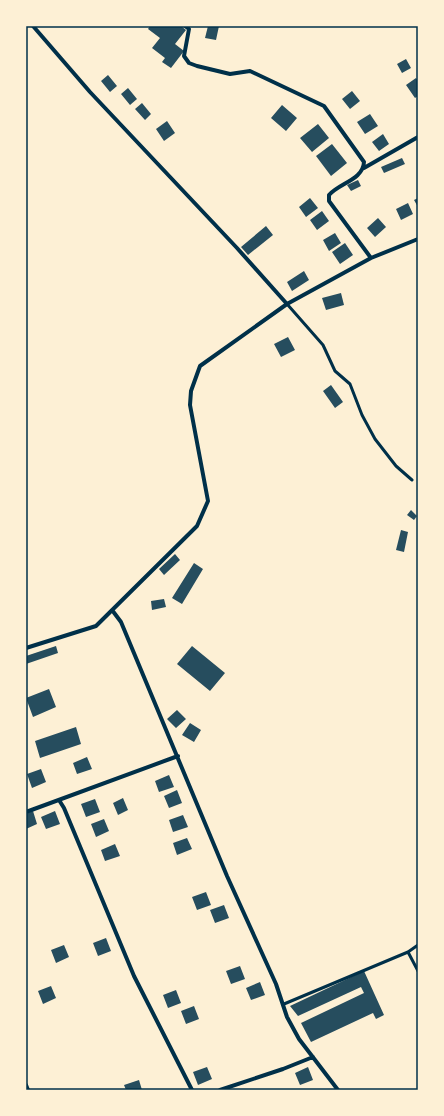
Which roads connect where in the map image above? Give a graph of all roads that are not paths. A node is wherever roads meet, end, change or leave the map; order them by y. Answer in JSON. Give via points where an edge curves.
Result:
{"nodes":[{"id":1,"x":34,"y":26,"type":"edge"},
{"id":2,"x":185,"y":26,"type":"edge"},
{"id":3,"x":418,"y":137,"type":"edge"},
{"id":4,"x":364,"y":168,"type":"junction"},
{"id":5,"x":418,"y":239,"type":"edge"},
{"id":6,"x":371,"y":258,"type":"junction"},
{"id":7,"x":287,"y":304,"type":"junction"},
{"id":8,"x":412,"y":480,"type":"dead end"},
{"id":9,"x":112,"y":610,"type":"junction"},
{"id":10,"x":26,"y":648,"type":"edge"},
{"id":11,"x":178,"y":756,"type":"junction"},
{"id":12,"x":59,"y":800,"type":"junction"},
{"id":13,"x":26,"y":812,"type":"edge"},
{"id":14,"x":418,"y":945,"type":"edge"},
{"id":15,"x":408,"y":952,"type":"junction"},
{"id":16,"x":418,"y":971,"type":"edge"},
{"id":17,"x":284,"y":1004,"type":"junction"},
{"id":18,"x":313,"y":1057,"type":"junction"},
{"id":19,"x":26,"y":1085,"type":"edge"},
{"id":20,"x":28,"y":1090,"type":"edge"},
{"id":21,"x":192,"y":1090,"type":"edge"},
{"id":22,"x":220,"y":1090,"type":"edge"},
{"id":23,"x":338,"y":1090,"type":"edge"}],
"edges":[{"from":1,"to":7,"type":"street","via":[[95,98]]},
{"from":2,"to":4,"type":"street","via":[[188,29],[184,56],[189,63],[230,74],[250,71],[324,106],[364,162]]},
{"from":3,"to":4,"type":"street"},
{"from":4,"to":6,"type":"street","via":[[328,195],[329,201]]},
{"from":5,"to":6,"type":"street"},
{"from":6,"to":7,"type":"street"},
{"from":7,"to":8,"type":"lane","via":[[324,345],[335,372],[350,384],[375,439],[396,466]]},
{"from":7,"to":9,"type":"street","via":[[200,366],[191,390],[190,405],[208,501],[197,526]]},
{"from":9,"to":10,"type":"street","via":[[96,626]]},
{"from":9,"to":11,"type":"street","via":[[121,622]]},
{"from":11,"to":12,"type":"street"},
{"from":11,"to":17,"type":"street","via":[[227,876]]},
{"from":12,"to":13,"type":"street"},
{"from":12,"to":21,"type":"street","via":[[134,976]]},
{"from":14,"to":15,"type":"lane"},
{"from":15,"to":16,"type":"lane"},
{"from":15,"to":17,"type":"lane"},
{"from":17,"to":18,"type":"street","via":[[287,1017],[299,1039]]},
{"from":18,"to":22,"type":"street"},
{"from":18,"to":23,"type":"street"},
{"from":19,"to":20,"type":"street"}]}
